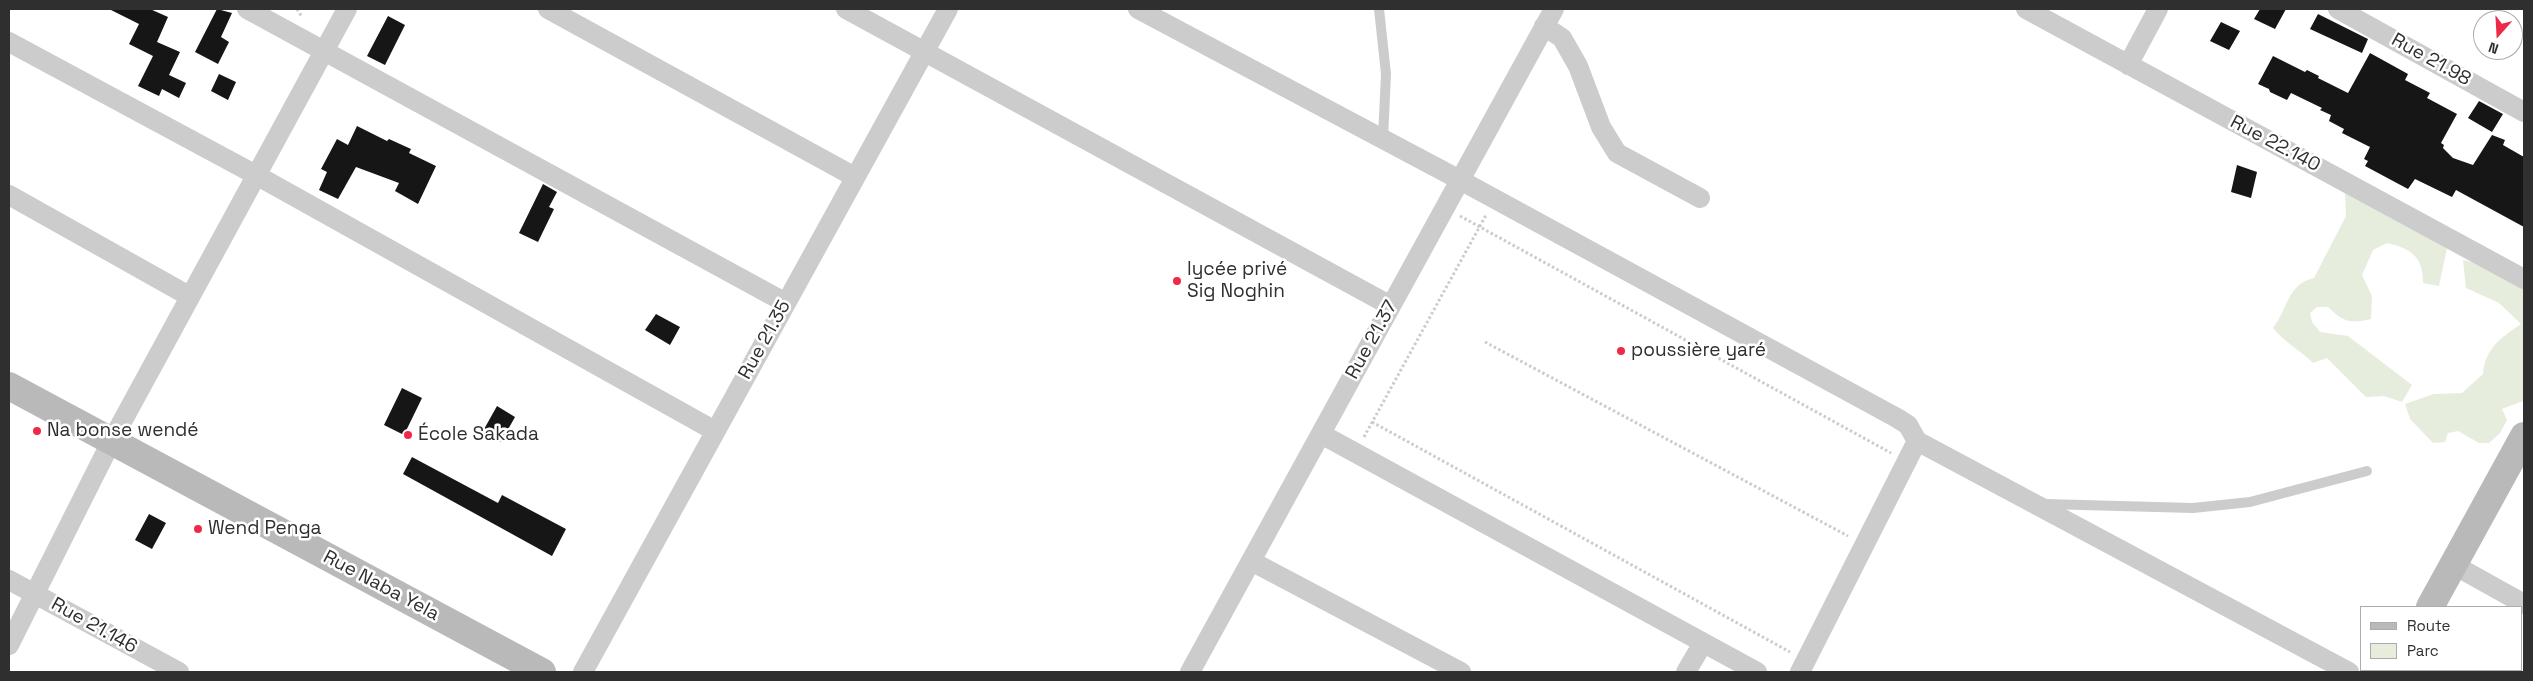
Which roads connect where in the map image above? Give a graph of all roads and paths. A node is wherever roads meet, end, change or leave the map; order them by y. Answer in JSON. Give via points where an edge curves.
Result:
{"nodes":[{"id":1,"x":247,"y":9,"type":"edge"},
{"id":2,"x":348,"y":9,"type":"edge"},
{"id":3,"x":548,"y":9,"type":"edge"},
{"id":4,"x":846,"y":9,"type":"edge"},
{"id":5,"x":948,"y":9,"type":"edge"},
{"id":6,"x":1138,"y":9,"type":"edge"},
{"id":7,"x":1379,"y":9,"type":"edge"},
{"id":8,"x":2026,"y":9,"type":"edge"},
{"id":9,"x":2158,"y":9,"type":"edge"},
{"id":10,"x":2338,"y":9,"type":"edge"},
{"id":11,"x":1549,"y":17,"type":"edge"},
{"id":12,"x":9,"y":42,"type":"edge"},
{"id":13,"x":324,"y":51,"type":"junction"},
{"id":14,"x":924,"y":51,"type":"junction"},
{"id":15,"x":2128,"y":65,"type":"junction"},
{"id":16,"x":2524,"y":112,"type":"edge"},
{"id":17,"x":1383,"y":139,"type":"junction"},
{"id":18,"x":256,"y":175,"type":"junction"},
{"id":19,"x":855,"y":177,"type":"junction"},
{"id":20,"x":1460,"y":180,"type":"junction"},
{"id":21,"x":9,"y":195,"type":"edge"},
{"id":22,"x":1700,"y":198,"type":"dead end"},
{"id":23,"x":1495,"y":199,"type":"junction"},
{"id":24,"x":1445,"y":208,"type":"junction"},
{"id":25,"x":1479,"y":227,"type":"junction"},
{"id":26,"x":2524,"y":279,"type":"edge"},
{"id":27,"x":189,"y":296,"type":"junction"},
{"id":28,"x":786,"y":303,"type":"junction"},
{"id":29,"x":1391,"y":306,"type":"junction"},
{"id":30,"x":1485,"y":342,"type":"dead end"},
{"id":31,"x":9,"y":386,"type":"edge"},
{"id":32,"x":1372,"y":422,"type":"junction"},
{"id":33,"x":715,"y":432,"type":"junction"},
{"id":34,"x":1321,"y":434,"type":"junction"},
{"id":35,"x":1917,"y":441,"type":"junction"},
{"id":36,"x":2523,"y":441,"type":"edge"},
{"id":37,"x":111,"y":442,"type":"junction"},
{"id":38,"x":1356,"y":453,"type":"junction"},
{"id":39,"x":1907,"y":462,"type":"junction"},
{"id":40,"x":2367,"y":471,"type":"dead end"},
{"id":41,"x":2031,"y":503,"type":"junction"},
{"id":42,"x":1865,"y":545,"type":"junction"},
{"id":43,"x":1251,"y":561,"type":"junction"},
{"id":44,"x":2454,"y":565,"type":"junction"},
{"id":45,"x":9,"y":580,"type":"edge"},
{"id":46,"x":36,"y":595,"type":"junction"},
{"id":47,"x":2524,"y":604,"type":"edge"},
{"id":48,"x":2431,"y":606,"type":"edge"},
{"id":49,"x":1703,"y":642,"type":"junction"},
{"id":50,"x":9,"y":645,"type":"edge"},
{"id":51,"x":1803,"y":667,"type":"edge"},
{"id":52,"x":178,"y":672,"type":"edge"},
{"id":53,"x":542,"y":672,"type":"edge"},
{"id":54,"x":582,"y":672,"type":"edge"},
{"id":55,"x":1190,"y":672,"type":"edge"},
{"id":56,"x":1461,"y":672,"type":"edge"},
{"id":57,"x":1686,"y":672,"type":"edge"},
{"id":58,"x":1757,"y":672,"type":"edge"},
{"id":59,"x":2349,"y":672,"type":"edge"}],
"edges":[{"from":1,"to":13,"type":"street"},
{"from":2,"to":13,"type":"street"},
{"from":3,"to":19,"type":"street"},
{"from":4,"to":14,"type":"street"},
{"from":5,"to":14,"type":"street","name":"Rue 21.35"},
{"from":6,"to":17,"type":"street"},
{"from":7,"to":17,"type":"lane","via":[[1386,74]]},
{"from":8,"to":15,"type":"street","name":"Rue 22.140"},
{"from":9,"to":15,"type":"street"},
{"from":10,"to":16,"type":"street","name":"Rue 21.98"},
{"from":11,"to":20,"type":"street","name":"Rue 21.37"},
{"from":11,"to":22,"type":"street","via":[[1578,66],[1601,127],[1617,153]]},
{"from":12,"to":18,"type":"street"},
{"from":13,"to":18,"type":"street"},
{"from":13,"to":28,"type":"street"},
{"from":14,"to":19,"type":"street","name":"Rue 21.35"},
{"from":14,"to":29,"type":"street"},
{"from":15,"to":26,"type":"street","name":"Rue 22.140"},
{"from":17,"to":20,"type":"street"},
{"from":18,"to":27,"type":"street"},
{"from":18,"to":33,"type":"street"},
{"from":19,"to":28,"type":"street","name":"Rue 21.35"},
{"from":20,"to":23,"type":"street"},
{"from":20,"to":24,"type":"street","name":"Rue 21.37"},
{"from":21,"to":27,"type":"street"},
{"from":23,"to":25,"type":"path"},
{"from":23,"to":35,"type":"street","via":[[1897,418],[1908,425]]},
{"from":24,"to":25,"type":"path"},
{"from":24,"to":29,"type":"street","name":"Rue 21.37"},
{"from":25,"to":32,"type":"path"},
{"from":25,"to":39,"type":"path"},
{"from":27,"to":37,"type":"street"},
{"from":28,"to":33,"type":"street","name":"Rue 21.35"},
{"from":29,"to":34,"type":"street","name":"Rue 21.37"},
{"from":30,"to":42,"type":"path"},
{"from":31,"to":37,"type":"street","name":"Rue Naba Yela"},
{"from":32,"to":38,"type":"path"},
{"from":32,"to":51,"type":"path"},
{"from":33,"to":54,"type":"street","name":"Rue 21.35"},
{"from":34,"to":38,"type":"street"},
{"from":34,"to":43,"type":"street","name":"Rue 21.37"},
{"from":35,"to":39,"type":"street"},
{"from":35,"to":41,"type":"street"},
{"from":36,"to":44,"type":"street"},
{"from":37,"to":46,"type":"street"},
{"from":37,"to":53,"type":"street","name":"Rue Naba Yela"},
{"from":38,"to":49,"type":"street"},
{"from":39,"to":42,"type":"street"},
{"from":40,"to":41,"type":"lane","via":[[2250,502],[2193,508]]},
{"from":41,"to":59,"type":"street"},
{"from":42,"to":51,"type":"street"},
{"from":43,"to":55,"type":"street","name":"Rue 21.37"},
{"from":43,"to":56,"type":"street"},
{"from":44,"to":47,"type":"street"},
{"from":44,"to":48,"type":"street"},
{"from":45,"to":46,"type":"street","name":"Rue 21.146"},
{"from":46,"to":50,"type":"street"},
{"from":46,"to":52,"type":"street","name":"Rue 21.146"},
{"from":49,"to":57,"type":"street"},
{"from":49,"to":58,"type":"street"}]}
